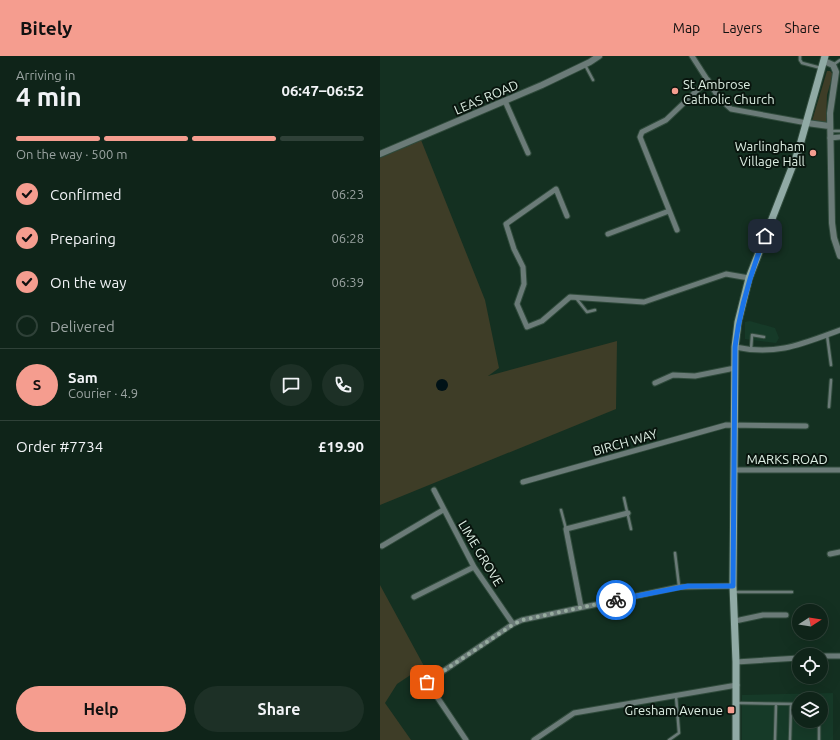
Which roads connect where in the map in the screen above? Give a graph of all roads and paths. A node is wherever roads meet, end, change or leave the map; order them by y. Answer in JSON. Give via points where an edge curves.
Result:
{"nodes":[{"id":1,"x":599,"y":56,"type":"edge"},
{"id":2,"x":692,"y":56,"type":"edge"},
{"id":3,"x":800,"y":56,"type":"edge"},
{"id":4,"x":825,"y":58,"type":"edge"},
{"id":5,"x":840,"y":60,"type":"edge"},
{"id":6,"x":588,"y":61,"type":"edge"},
{"id":7,"x":833,"y":65,"type":"junction"},
{"id":8,"x":822,"y":68,"type":"junction"},
{"id":9,"x":592,"y":80,"type":"dead end"},
{"id":10,"x":708,"y":80,"type":"junction"},
{"id":11,"x":505,"y":101,"type":"junction"},
{"id":12,"x":807,"y":124,"type":"junction"},
{"id":13,"x":840,"y":131,"type":"edge"},
{"id":14,"x":830,"y":132,"type":"junction"},
{"id":15,"x":840,"y":137,"type":"edge"},
{"id":16,"x":528,"y":153,"type":"dead end"},
{"id":17,"x":380,"y":154,"type":"edge"},
{"id":18,"x":669,"y":211,"type":"junction"},
{"id":19,"x":567,"y":216,"type":"dead end"},
{"id":20,"x":677,"y":230,"type":"dead end"},
{"id":21,"x":608,"y":234,"type":"dead end"},
{"id":22,"x":840,"y":256,"type":"edge"},
{"id":23,"x":749,"y":278,"type":"junction"},
{"id":24,"x":576,"y":298,"type":"junction"},
{"id":25,"x":595,"y":310,"type":"dead end"},
{"id":26,"x":840,"y":330,"type":"edge"},
{"id":27,"x":827,"y":335,"type":"junction"},
{"id":28,"x":764,"y":337,"type":"dead end"},
{"id":29,"x":735,"y":347,"type":"junction"},
{"id":30,"x":751,"y":350,"type":"junction"},
{"id":31,"x":831,"y":365,"type":"dead end"},
{"id":32,"x":735,"y":368,"type":"junction"},
{"id":33,"x":831,"y":380,"type":"dead end"},
{"id":34,"x":656,"y":383,"type":"dead end"},
{"id":35,"x":829,"y":407,"type":"dead end"},
{"id":36,"x":733,"y":426,"type":"junction"},
{"id":37,"x":806,"y":426,"type":"dead end"},
{"id":38,"x":734,"y":470,"type":"junction"},
{"id":39,"x":840,"y":470,"type":"edge"},
{"id":40,"x":523,"y":482,"type":"dead end"},
{"id":41,"x":434,"y":490,"type":"dead end"},
{"id":42,"x":624,"y":498,"type":"dead end"},
{"id":43,"x":443,"y":510,"type":"junction"},
{"id":44,"x":561,"y":510,"type":"dead end"},
{"id":45,"x":628,"y":513,"type":"junction"},
{"id":46,"x":566,"y":529,"type":"junction"},
{"id":47,"x":632,"y":529,"type":"dead end"},
{"id":48,"x":382,"y":546,"type":"dead end"},
{"id":49,"x":840,"y":552,"type":"edge"},
{"id":50,"x":675,"y":553,"type":"dead end"},
{"id":51,"x":830,"y":554,"type":"dead end"},
{"id":52,"x":474,"y":567,"type":"junction"},
{"id":53,"x":679,"y":587,"type":"junction"},
{"id":54,"x":733,"y":589,"type":"junction"},
{"id":55,"x":792,"y":592,"type":"dead end"},
{"id":56,"x":414,"y":597,"type":"dead end"},
{"id":57,"x":581,"y":607,"type":"junction"},
{"id":58,"x":786,"y":615,"type":"dead end"},
{"id":59,"x":735,"y":621,"type":"junction"},
{"id":60,"x":514,"y":624,"type":"junction"},
{"id":61,"x":828,"y":656,"type":"edge"},
{"id":62,"x":840,"y":656,"type":"edge"},
{"id":63,"x":792,"y":658,"type":"edge"},
{"id":64,"x":736,"y":662,"type":"junction"},
{"id":65,"x":418,"y":670,"type":"dead end"},
{"id":66,"x":427,"y":682,"type":"junction"},
{"id":67,"x":737,"y":685,"type":"junction"},
{"id":68,"x":676,"y":696,"type":"junction"},
{"id":69,"x":736,"y":703,"type":"junction"},
{"id":70,"x":776,"y":704,"type":"junction"},
{"id":71,"x":791,"y":704,"type":"joint"},
{"id":72,"x":819,"y":728,"type":"edge"},
{"id":73,"x":466,"y":740,"type":"edge"},
{"id":74,"x":534,"y":740,"type":"edge"},
{"id":75,"x":669,"y":740,"type":"edge"},
{"id":76,"x":736,"y":740,"type":"edge"},
{"id":77,"x":775,"y":740,"type":"edge"},
{"id":78,"x":790,"y":740,"type":"edge"},
{"id":79,"x":819,"y":740,"type":"edge"}],
"edges":[{"from":1,"to":6,"type":"street","name":"LEAS ROAD"},
{"from":2,"to":10,"type":"street"},
{"from":3,"to":8,"type":"lane","via":[[802,62]]},
{"from":4,"to":7,"type":"street"},
{"from":4,"to":8,"type":"main road"},
{"from":5,"to":7,"type":"lane"},
{"from":6,"to":9,"type":"lane"},
{"from":6,"to":11,"type":"street","name":"LEAS ROAD"},
{"from":7,"to":14,"type":"street","via":[[836,75],[830,104]]},
{"from":8,"to":12,"type":"main road"},
{"from":10,"to":12,"type":"street","via":[[719,98],[731,109]]},
{"from":10,"to":18,"type":"street","via":[[666,120],[642,132],[640,137]]},
{"from":11,"to":16,"type":"street"},
{"from":11,"to":17,"type":"street","name":"LEAS ROAD"},
{"from":12,"to":14,"type":"street"},
{"from":12,"to":23,"type":"main road"},
{"from":13,"to":14,"type":"lane"},
{"from":14,"to":15,"type":"street"},
{"from":14,"to":22,"type":"street","via":[[832,228]]},
{"from":18,"to":20,"type":"street"},
{"from":18,"to":21,"type":"street"},
{"from":19,"to":24,"type":"street","via":[[556,189],[506,224],[523,267],[524,284],[517,304],[527,326],[542,320],[570,297]]},
{"from":23,"to":24,"type":"street","via":[[726,274],[644,302]]},
{"from":23,"to":29,"type":"main road","via":[[738,322]]},
{"from":24,"to":25,"type":"lane","via":[[587,312]]},
{"from":26,"to":27,"type":"street"},
{"from":27,"to":30,"type":"street","via":[[783,350]]},
{"from":27,"to":31,"type":"lane"},
{"from":28,"to":30,"type":"lane","via":[[752,335]]},
{"from":29,"to":30,"type":"street"},
{"from":29,"to":32,"type":"main road"},
{"from":32,"to":34,"type":"street","via":[[695,376],[673,375]]},
{"from":32,"to":36,"type":"main road"},
{"from":33,"to":35,"type":"lane"},
{"from":36,"to":37,"type":"street","name":"BIRCH WAY"},
{"from":36,"to":38,"type":"main road"},
{"from":36,"to":40,"type":"street","name":"BIRCH WAY","via":[[726,425]]},
{"from":38,"to":39,"type":"street","name":"MARKS ROAD"},
{"from":38,"to":54,"type":"main road"},
{"from":41,"to":43,"type":"street","name":"LIME GROVE"},
{"from":42,"to":45,"type":"lane"},
{"from":43,"to":48,"type":"street"},
{"from":43,"to":52,"type":"street","name":"LIME GROVE"},
{"from":44,"to":46,"type":"lane"},
{"from":45,"to":46,"type":"street"},
{"from":45,"to":47,"type":"lane"},
{"from":46,"to":57,"type":"street"},
{"from":49,"to":51,"type":"street"},
{"from":50,"to":53,"type":"lane"},
{"from":52,"to":56,"type":"street"},
{"from":52,"to":60,"type":"street","name":"LIME GROVE"},
{"from":53,"to":54,"type":"street"},
{"from":53,"to":57,"type":"street"},
{"from":54,"to":55,"type":"lane"},
{"from":54,"to":59,"type":"main road"},
{"from":57,"to":60,"type":"street"},
{"from":58,"to":59,"type":"street","via":[[763,615]]},
{"from":59,"to":64,"type":"main road"},
{"from":60,"to":66,"type":"street"},
{"from":61,"to":62,"type":"street"},
{"from":63,"to":64,"type":"street"},
{"from":64,"to":67,"type":"main road"},
{"from":65,"to":66,"type":"street"},
{"from":66,"to":73,"type":"street"},
{"from":67,"to":68,"type":"street"},
{"from":67,"to":69,"type":"main road"},
{"from":68,"to":74,"type":"street","via":[[574,713]]},
{"from":68,"to":75,"type":"lane","via":[[679,732]]},
{"from":69,"to":70,"type":"lane"},
{"from":69,"to":76,"type":"main road"},
{"from":70,"to":71,"type":"lane"},
{"from":70,"to":77,"type":"lane"},
{"from":71,"to":78,"type":"lane"},
{"from":72,"to":79,"type":"lane"}]}
